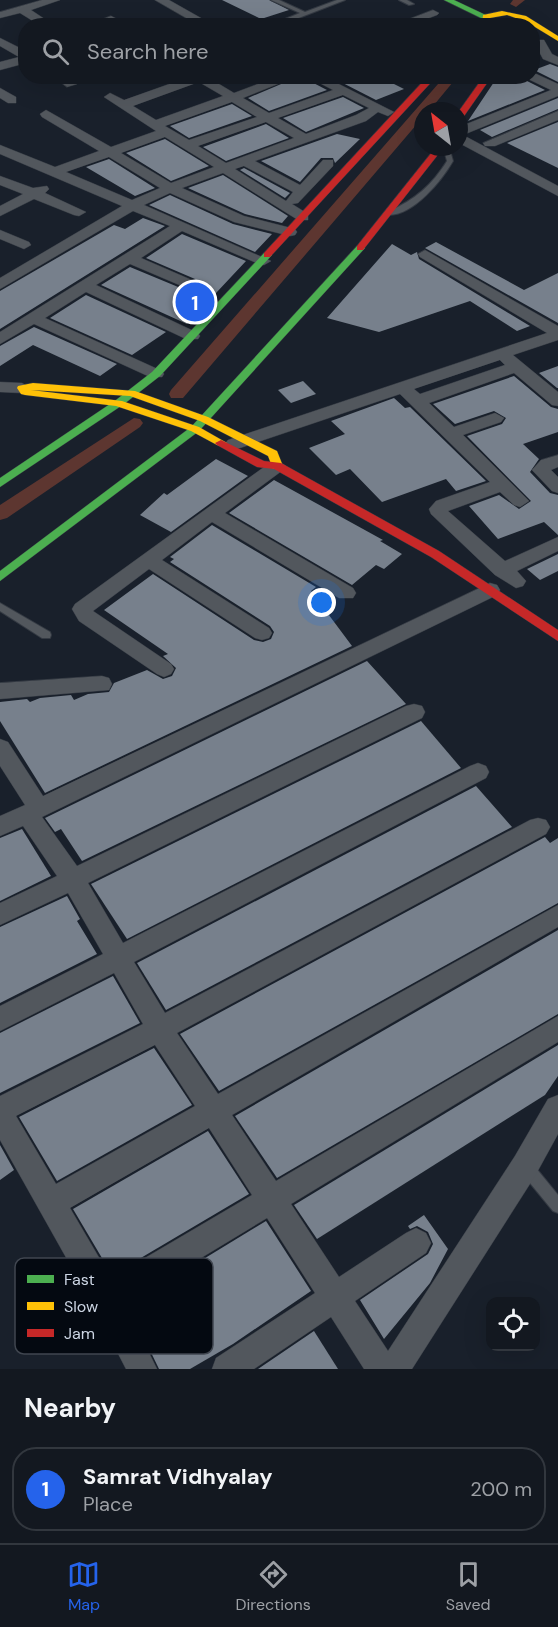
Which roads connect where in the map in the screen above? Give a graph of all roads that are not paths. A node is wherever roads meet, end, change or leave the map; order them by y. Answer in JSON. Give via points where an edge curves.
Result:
{"nodes":[{"id":1,"x":54,"y":0,"type":"edge"},
{"id":2,"x":161,"y":0,"type":"edge"},
{"id":3,"x":274,"y":0,"type":"edge"},
{"id":4,"x":342,"y":0,"type":"edge"},
{"id":5,"x":402,"y":0,"type":"edge"},
{"id":6,"x":448,"y":0,"type":"edge"},
{"id":7,"x":468,"y":0,"type":"edge"},
{"id":8,"x":515,"y":0,"type":"edge"},
{"id":9,"x":411,"y":4,"type":"dead end"},
{"id":10,"x":22,"y":9,"type":"junction"},
{"id":11,"x":304,"y":13,"type":"junction"},
{"id":12,"x":433,"y":13,"type":"dead end"},
{"id":13,"x":0,"y":15,"type":"edge"},
{"id":14,"x":527,"y":17,"type":"edge"},
{"id":15,"x":37,"y":18,"type":"edge"},
{"id":16,"x":195,"y":18,"type":"edge"},
{"id":17,"x":292,"y":18,"type":"edge"},
{"id":18,"x":425,"y":18,"type":"edge"},
{"id":19,"x":489,"y":18,"type":"edge"},
{"id":20,"x":490,"y":18,"type":"edge"},
{"id":21,"x":492,"y":18,"type":"edge"},
{"id":22,"x":509,"y":18,"type":"edge"},
{"id":23,"x":548,"y":38,"type":"edge"},
{"id":24,"x":0,"y":40,"type":"edge"},
{"id":25,"x":558,"y":51,"type":"edge"},
{"id":26,"x":18,"y":52,"type":"edge"},
{"id":27,"x":18,"y":60,"type":"edge"},
{"id":28,"x":558,"y":61,"type":"edge"},
{"id":29,"x":0,"y":66,"type":"edge"},
{"id":30,"x":540,"y":80,"type":"edge"},
{"id":31,"x":183,"y":84,"type":"edge"},
{"id":32,"x":214,"y":84,"type":"edge"},
{"id":33,"x":270,"y":84,"type":"edge"},
{"id":34,"x":329,"y":84,"type":"edge"},
{"id":35,"x":425,"y":84,"type":"edge"},
{"id":36,"x":482,"y":84,"type":"edge"},
{"id":37,"x":558,"y":90,"type":"edge"},
{"id":38,"x":343,"y":91,"type":"junction"},
{"id":39,"x":0,"y":92,"type":"edge"},
{"id":40,"x":110,"y":97,"type":"dead end"},
{"id":41,"x":233,"y":97,"type":"junction"},
{"id":42,"x":12,"y":100,"type":"dead end"},
{"id":43,"x":468,"y":104,"type":"edge"},
{"id":44,"x":122,"y":105,"type":"junction"},
{"id":45,"x":378,"y":107,"type":"junction"},
{"id":46,"x":46,"y":114,"type":"dead end"},
{"id":47,"x":394,"y":115,"type":"junction"},
{"id":48,"x":558,"y":115,"type":"edge"},
{"id":49,"x":268,"y":117,"type":"junction"},
{"id":50,"x":155,"y":125,"type":"junction"},
{"id":51,"x":468,"y":128,"type":"edge"},
{"id":52,"x":167,"y":132,"type":"junction"},
{"id":53,"x":299,"y":140,"type":"junction"},
{"id":54,"x":468,"y":143,"type":"edge"},
{"id":55,"x":490,"y":143,"type":"dead end"},
{"id":56,"x":188,"y":145,"type":"junction"},
{"id":57,"x":0,"y":149,"type":"edge"},
{"id":58,"x":109,"y":153,"type":"junction"},
{"id":59,"x":433,"y":156,"type":"edge"},
{"id":60,"x":449,"y":156,"type":"edge"},
{"id":61,"x":21,"y":158,"type":"junction"},
{"id":62,"x":319,"y":158,"type":"junction"},
{"id":63,"x":245,"y":160,"type":"junction"},
{"id":64,"x":225,"y":168,"type":"junction"},
{"id":65,"x":0,"y":169,"type":"edge"},
{"id":66,"x":342,"y":173,"type":"junction"},
{"id":67,"x":60,"y":174,"type":"junction"},
{"id":68,"x":0,"y":180,"type":"edge"},
{"id":69,"x":170,"y":188,"type":"junction"},
{"id":70,"x":301,"y":191,"type":"junction"},
{"id":71,"x":558,"y":192,"type":"edge"},
{"id":72,"x":33,"y":194,"type":"junction"},
{"id":73,"x":133,"y":205,"type":"junction"},
{"id":74,"x":286,"y":207,"type":"junction"},
{"id":75,"x":2,"y":209,"type":"edge"},
{"id":76,"x":79,"y":212,"type":"dead end"},
{"id":77,"x":389,"y":214,"type":"junction"},
{"id":78,"x":303,"y":217,"type":"junction"},
{"id":79,"x":181,"y":226,"type":"junction"},
{"id":80,"x":290,"y":232,"type":"junction"},
{"id":81,"x":0,"y":234,"type":"edge"},
{"id":82,"x":24,"y":245,"type":"dead end"},
{"id":83,"x":425,"y":254,"type":"dead end"},
{"id":84,"x":129,"y":258,"type":"junction"},
{"id":85,"x":264,"y":261,"type":"junction"},
{"id":86,"x":0,"y":284,"type":"edge"},
{"id":87,"x":189,"y":284,"type":"dead end"},
{"id":88,"x":85,"y":286,"type":"junction"},
{"id":89,"x":33,"y":318,"type":"junction"},
{"id":90,"x":558,"y":334,"type":"edge"},
{"id":91,"x":192,"y":336,"type":"junction"},
{"id":92,"x":0,"y":339,"type":"edge"},
{"id":93,"x":503,"y":354,"type":"junction"},
{"id":94,"x":517,"y":366,"type":"junction"},
{"id":95,"x":156,"y":374,"type":"junction"},
{"id":96,"x":0,"y":387,"type":"edge"},
{"id":97,"x":22,"y":388,"type":"junction"},
{"id":98,"x":404,"y":388,"type":"junction"},
{"id":99,"x":131,"y":393,"type":"junction"},
{"id":100,"x":417,"y":401,"type":"junction"},
{"id":101,"x":558,"y":401,"type":"edge"},
{"id":102,"x":118,"y":403,"type":"junction"},
{"id":103,"x":495,"y":418,"type":"dead end"},
{"id":104,"x":200,"y":424,"type":"junction"},
{"id":105,"x":450,"y":434,"type":"junction"},
{"id":106,"x":248,"y":441,"type":"junction"},
{"id":107,"x":228,"y":446,"type":"junction"},
{"id":108,"x":558,"y":461,"type":"edge"},
{"id":109,"x":278,"y":466,"type":"junction"},
{"id":110,"x":0,"y":483,"type":"edge"},
{"id":111,"x":503,"y":484,"type":"junction"},
{"id":112,"x":558,"y":487,"type":"edge"},
{"id":113,"x":520,"y":501,"type":"dead end"},
{"id":114,"x":212,"y":514,"type":"junction"},
{"id":115,"x":558,"y":543,"type":"edge"},
{"id":116,"x":482,"y":552,"type":"junction"},
{"id":117,"x":149,"y":560,"type":"junction"},
{"id":118,"x":455,"y":566,"type":"junction"},
{"id":119,"x":0,"y":577,"type":"edge"},
{"id":120,"x":490,"y":590,"type":"junction"},
{"id":121,"x":346,"y":593,"type":"dead end"},
{"id":122,"x":0,"y":606,"type":"edge"},
{"id":123,"x":556,"y":631,"type":"edge"},
{"id":124,"x":262,"y":633,"type":"dead end"},
{"id":125,"x":46,"y":635,"type":"dead end"},
{"id":126,"x":164,"y":669,"type":"dead end"},
{"id":127,"x":102,"y":684,"type":"dead end"},
{"id":128,"x":0,"y":691,"type":"edge"},
{"id":129,"x":414,"y":712,"type":"dead end"},
{"id":130,"x":0,"y":748,"type":"edge"},
{"id":131,"x":477,"y":772,"type":"dead end"},
{"id":132,"x":33,"y":811,"type":"junction"},
{"id":133,"x":0,"y":827,"type":"edge"},
{"id":134,"x":538,"y":827,"type":"dead end"},
{"id":135,"x":73,"y":880,"type":"junction"},
{"id":136,"x":0,"y":915,"type":"edge"},
{"id":137,"x":558,"y":915,"type":"edge"},
{"id":138,"x":118,"y":958,"type":"junction"},
{"id":139,"x":0,"y":1019,"type":"edge"},
{"id":140,"x":558,"y":1028,"type":"edge"},
{"id":141,"x":160,"y":1029,"type":"junction"},
{"id":142,"x":558,"y":1108,"type":"edge"},
{"id":143,"x":0,"y":1112,"type":"edge"},
{"id":144,"x":215,"y":1112,"type":"junction"},
{"id":145,"x":525,"y":1166,"type":"junction"},
{"id":146,"x":272,"y":1201,"type":"junction"},
{"id":147,"x":51,"y":1203,"type":"junction"},
{"id":148,"x":558,"y":1206,"type":"edge"},
{"id":149,"x":416,"y":1243,"type":"dead end"},
{"id":150,"x":83,"y":1258,"type":"edge"},
{"id":151,"x":174,"y":1258,"type":"edge"},
{"id":152,"x":336,"y":1298,"type":"junction"},
{"id":153,"x":134,"y":1354,"type":"edge"},
{"id":154,"x":142,"y":1369,"type":"edge"},
{"id":155,"x":227,"y":1369,"type":"edge"},
{"id":156,"x":382,"y":1369,"type":"edge"},
{"id":157,"x":394,"y":1369,"type":"edge"}],
"edges":[{"from":1,"to":10,"type":"street"},
{"from":2,"to":16,"type":"street"},
{"from":3,"to":11,"type":"lane"},
{"from":4,"to":11,"type":"lane"},
{"from":5,"to":9,"type":"lane"},
{"from":6,"to":19,"type":"main road"},
{"from":7,"to":20,"type":"main road"},
{"from":8,"to":21,"type":"main road"},
{"from":10,"to":13,"type":"street"},
{"from":10,"to":15,"type":"street"},
{"from":11,"to":17,"type":"lane"},
{"from":12,"to":18,"type":"street"},
{"from":14,"to":22,"type":"main road"},
{"from":23,"to":25,"type":"main road"},
{"from":23,"to":28,"type":"street","via":[[547,56]]},
{"from":24,"to":26,"type":"street"},
{"from":27,"to":29,"type":"street"},
{"from":30,"to":37,"type":"street"},
{"from":31,"to":44,"type":"street"},
{"from":32,"to":41,"type":"street"},
{"from":33,"to":41,"type":"street"},
{"from":34,"to":38,"type":"street"},
{"from":35,"to":47,"type":"main road"},
{"from":36,"to":43,"type":"main road"},
{"from":37,"to":51,"type":"street"},
{"from":38,"to":45,"type":"street"},
{"from":38,"to":49,"type":"street"},
{"from":39,"to":42,"type":"street"},
{"from":40,"to":44,"type":"street"},
{"from":41,"to":49,"type":"street"},
{"from":41,"to":50,"type":"street"},
{"from":44,"to":50,"type":"street"},
{"from":45,"to":47,"type":"street"},
{"from":45,"to":53,"type":"street","via":[[361,118]]},
{"from":46,"to":58,"type":"street"},
{"from":47,"to":66,"type":"main road"},
{"from":48,"to":55,"type":"street"},
{"from":49,"to":53,"type":"street"},
{"from":49,"to":56,"type":"street"},
{"from":50,"to":52,"type":"street"},
{"from":52,"to":56,"type":"street"},
{"from":52,"to":58,"type":"street"},
{"from":53,"to":62,"type":"street"},
{"from":53,"to":63,"type":"street"},
{"from":54,"to":71,"type":"street"},
{"from":56,"to":64,"type":"street"},
{"from":57,"to":61,"type":"street"},
{"from":58,"to":67,"type":"street"},
{"from":58,"to":69,"type":"street"},
{"from":59,"to":77,"type":"main road"},
{"from":60,"to":77,"type":"lane","via":[[450,161],[440,180],[421,199]]},
{"from":61,"to":65,"type":"street"},
{"from":61,"to":67,"type":"street"},
{"from":62,"to":66,"type":"street"},
{"from":62,"to":70,"type":"street"},
{"from":63,"to":64,"type":"street"},
{"from":63,"to":70,"type":"street"},
{"from":64,"to":69,"type":"street"},
{"from":64,"to":74,"type":"street"},
{"from":66,"to":78,"type":"main road"},
{"from":67,"to":72,"type":"street"},
{"from":67,"to":73,"type":"street"},
{"from":68,"to":72,"type":"street"},
{"from":69,"to":73,"type":"street"},
{"from":69,"to":80,"type":"street","via":[[230,216]]},
{"from":70,"to":74,"type":"street"},
{"from":72,"to":75,"type":"street"},
{"from":72,"to":76,"type":"street"},
{"from":73,"to":79,"type":"street"},
{"from":73,"to":86,"type":"street"},
{"from":74,"to":78,"type":"street"},
{"from":77,"to":104,"type":"main road"},
{"from":78,"to":80,"type":"main road"},
{"from":79,"to":84,"type":"street"},
{"from":79,"to":85,"type":"street"},
{"from":80,"to":85,"type":"main road"},
{"from":81,"to":82,"type":"street"},
{"from":83,"to":90,"type":"street"},
{"from":84,"to":87,"type":"street"},
{"from":84,"to":88,"type":"street"},
{"from":85,"to":91,"type":"main road"},
{"from":88,"to":89,"type":"street"},
{"from":88,"to":91,"type":"street"},
{"from":89,"to":92,"type":"street"},
{"from":89,"to":95,"type":"street"},
{"from":90,"to":93,"type":"street"},
{"from":91,"to":95,"type":"main road"},
{"from":93,"to":94,"type":"street"},
{"from":93,"to":98,"type":"street"},
{"from":94,"to":100,"type":"street"},
{"from":94,"to":101,"type":"street"},
{"from":95,"to":99,"type":"main road"},
{"from":96,"to":97,"type":"street"},
{"from":97,"to":99,"type":"main road"},
{"from":97,"to":102,"type":"main road","via":[[25,392]]},
{"from":98,"to":100,"type":"street"},
{"from":98,"to":106,"type":"street"},
{"from":99,"to":102,"type":"main road"},
{"from":99,"to":104,"type":"main road"},
{"from":100,"to":105,"type":"street"},
{"from":102,"to":104,"type":"main road"},
{"from":102,"to":110,"type":"main road"},
{"from":103,"to":105,"type":"street"},
{"from":104,"to":106,"type":"main road"},
{"from":104,"to":107,"type":"main road"},
{"from":104,"to":119,"type":"main road"},
{"from":105,"to":111,"type":"street"},
{"from":106,"to":107,"type":"street"},
{"from":106,"to":109,"type":"main road","via":[[273,454]]},
{"from":107,"to":109,"type":"main road","via":[[261,464]]},
{"from":108,"to":112,"type":"street","via":[[541,470]]},
{"from":109,"to":114,"type":"street"},
{"from":109,"to":118,"type":"main road"},
{"from":111,"to":113,"type":"street"},
{"from":111,"to":116,"type":"street","via":[[438,509]]},
{"from":114,"to":117,"type":"street"},
{"from":114,"to":121,"type":"street"},
{"from":115,"to":116,"type":"street","via":[[509,575]]},
{"from":116,"to":118,"type":"street"},
{"from":117,"to":124,"type":"street"},
{"from":117,"to":126,"type":"street","via":[[82,609],[86,616]]},
{"from":118,"to":120,"type":"main road"},
{"from":120,"to":123,"type":"main road"},
{"from":120,"to":132,"type":"street"},
{"from":122,"to":125,"type":"lane"},
{"from":127,"to":128,"type":"street"},
{"from":129,"to":135,"type":"street"},
{"from":130,"to":132,"type":"street"},
{"from":131,"to":138,"type":"street"},
{"from":132,"to":133,"type":"street"},
{"from":132,"to":135,"type":"street"},
{"from":134,"to":141,"type":"street"},
{"from":135,"to":136,"type":"street"},
{"from":135,"to":138,"type":"street"},
{"from":137,"to":144,"type":"street"},
{"from":138,"to":139,"type":"street"},
{"from":138,"to":141,"type":"street"},
{"from":140,"to":146,"type":"street"},
{"from":141,"to":143,"type":"street"},
{"from":141,"to":144,"type":"street"},
{"from":142,"to":145,"type":"street"},
{"from":143,"to":147,"type":"street"},
{"from":144,"to":146,"type":"street"},
{"from":144,"to":147,"type":"street"},
{"from":145,"to":148,"type":"lane"},
{"from":145,"to":157,"type":"street"},
{"from":146,"to":151,"type":"street"},
{"from":146,"to":152,"type":"street"},
{"from":147,"to":150,"type":"street"},
{"from":149,"to":152,"type":"street"},
{"from":152,"to":155,"type":"street"},
{"from":152,"to":156,"type":"street"},
{"from":153,"to":154,"type":"street"}]}
